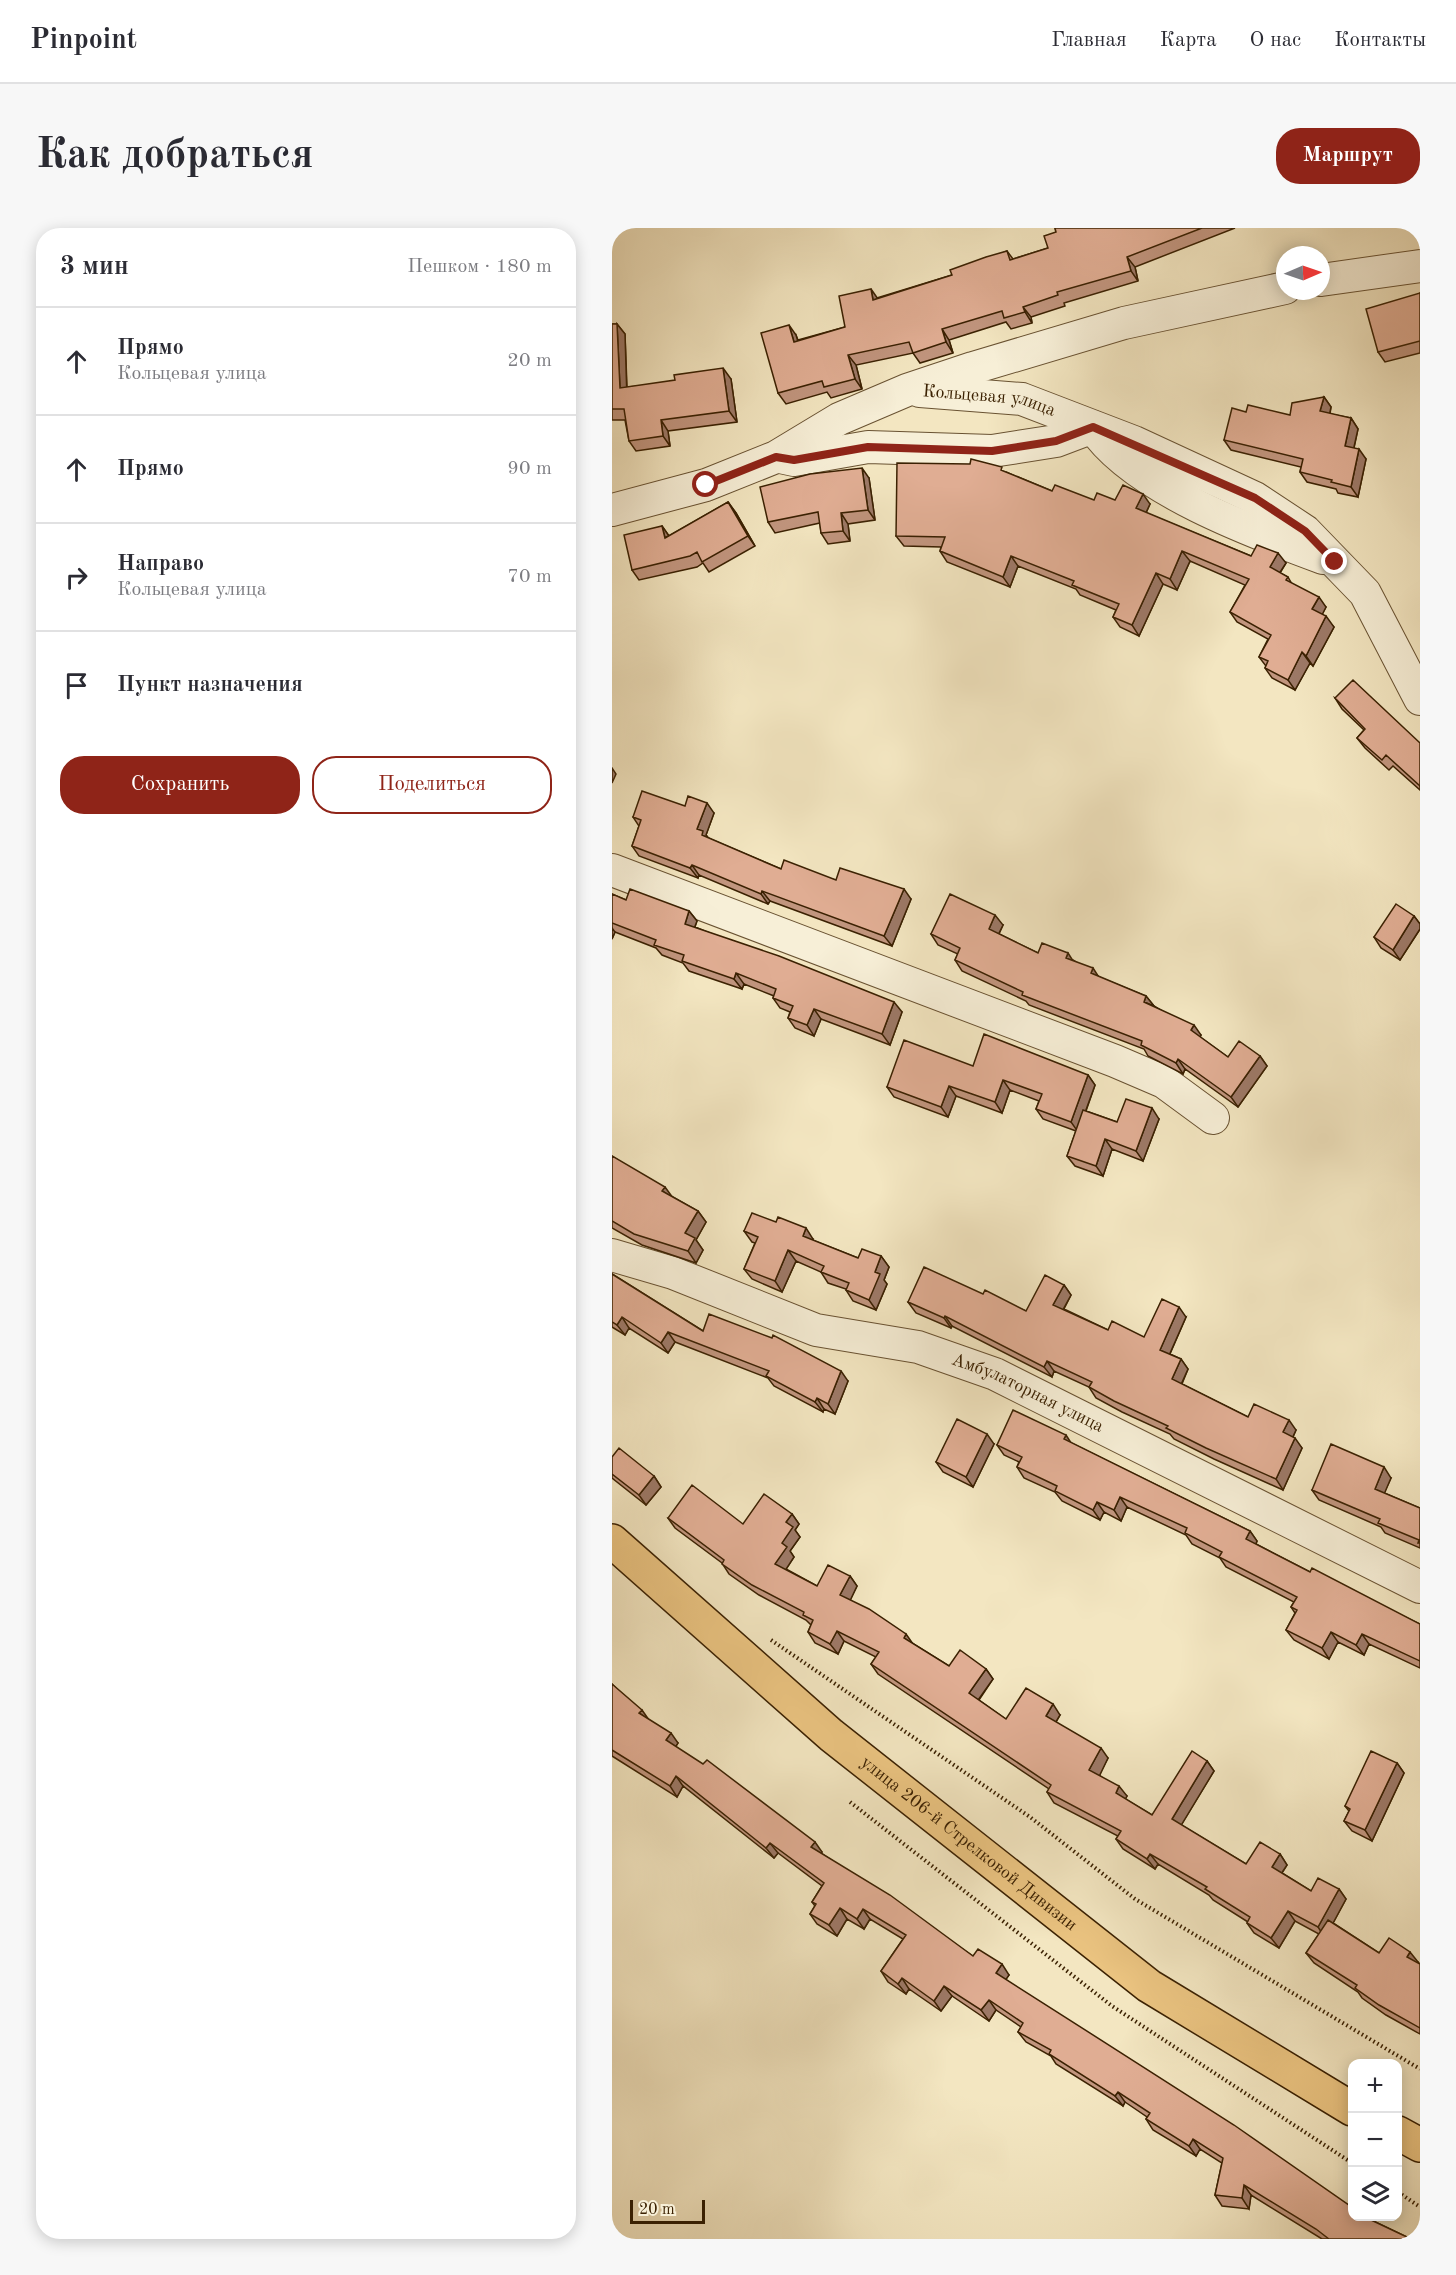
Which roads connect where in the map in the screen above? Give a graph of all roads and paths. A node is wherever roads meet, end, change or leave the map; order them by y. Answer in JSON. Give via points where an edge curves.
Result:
{"nodes":[{"id":1,"x":1420,"y":266,"type":"edge"},
{"id":2,"x":1330,"y":279,"type":"edge"},
{"id":3,"x":1276,"y":290,"type":"edge"},
{"id":4,"x":907,"y":390,"type":"junction"},
{"id":5,"x":1093,"y":427,"type":"junction"},
{"id":6,"x":776,"y":457,"type":"junction"},
{"id":7,"x":612,"y":510,"type":"edge"},
{"id":8,"x":1420,"y":699,"type":"edge"},
{"id":9,"x":612,"y":870,"type":"edge"},
{"id":10,"x":1212,"y":1118,"type":"dead end"},
{"id":11,"x":612,"y":1255,"type":"edge"},
{"id":12,"x":612,"y":1541,"type":"edge"},
{"id":13,"x":1420,"y":1587,"type":"edge"},
{"id":14,"x":768,"y":1638,"type":"dead end"},
{"id":15,"x":850,"y":1802,"type":"dead end"},
{"id":16,"x":1420,"y":2070,"type":"edge"},
{"id":17,"x":1348,"y":2106,"type":"edge"},
{"id":18,"x":1402,"y":2135,"type":"edge"},
{"id":19,"x":1420,"y":2145,"type":"edge"},
{"id":20,"x":1348,"y":2160,"type":"edge"},
{"id":21,"x":1402,"y":2195,"type":"edge"},
{"id":22,"x":1420,"y":2207,"type":"edge"}],
"edges":[{"from":1,"to":2,"type":"street"},
{"from":3,"to":4,"type":"street","name":"Кольцевая улица","via":[[1124,323]]},
{"from":4,"to":5,"type":"street","name":"Кольцевая улица","via":[[1022,399]]},
{"from":4,"to":6,"type":"street","name":"Кольцевая улица","via":[[839,419]]},
{"from":5,"to":6,"type":"street","via":[[1056,441],[992,451],[868,447],[794,460]]},
{"from":5,"to":8,"type":"street","name":"Кольцевая улица","via":[[1255,498],[1305,531],[1365,593]]},
{"from":6,"to":7,"type":"street","name":"Кольцевая улица","via":[[706,485]]},
{"from":9,"to":10,"type":"street","via":[[1164,1082]]},
{"from":11,"to":13,"type":"street","name":"Амбулаторная улица","via":[[673,1273],[816,1330],[918,1347],[995,1374]]},
{"from":12,"to":17,"type":"main road","name":"улица 206-й Стрелковой Дивизии","via":[[831,1735],[1149,1986]]},
{"from":14,"to":16,"type":"path","via":[[1030,1817],[1135,1899]]},
{"from":15,"to":20,"type":"path","via":[[1112,2006]]},
{"from":18,"to":19,"type":"main road"},
{"from":21,"to":22,"type":"path"}]}
